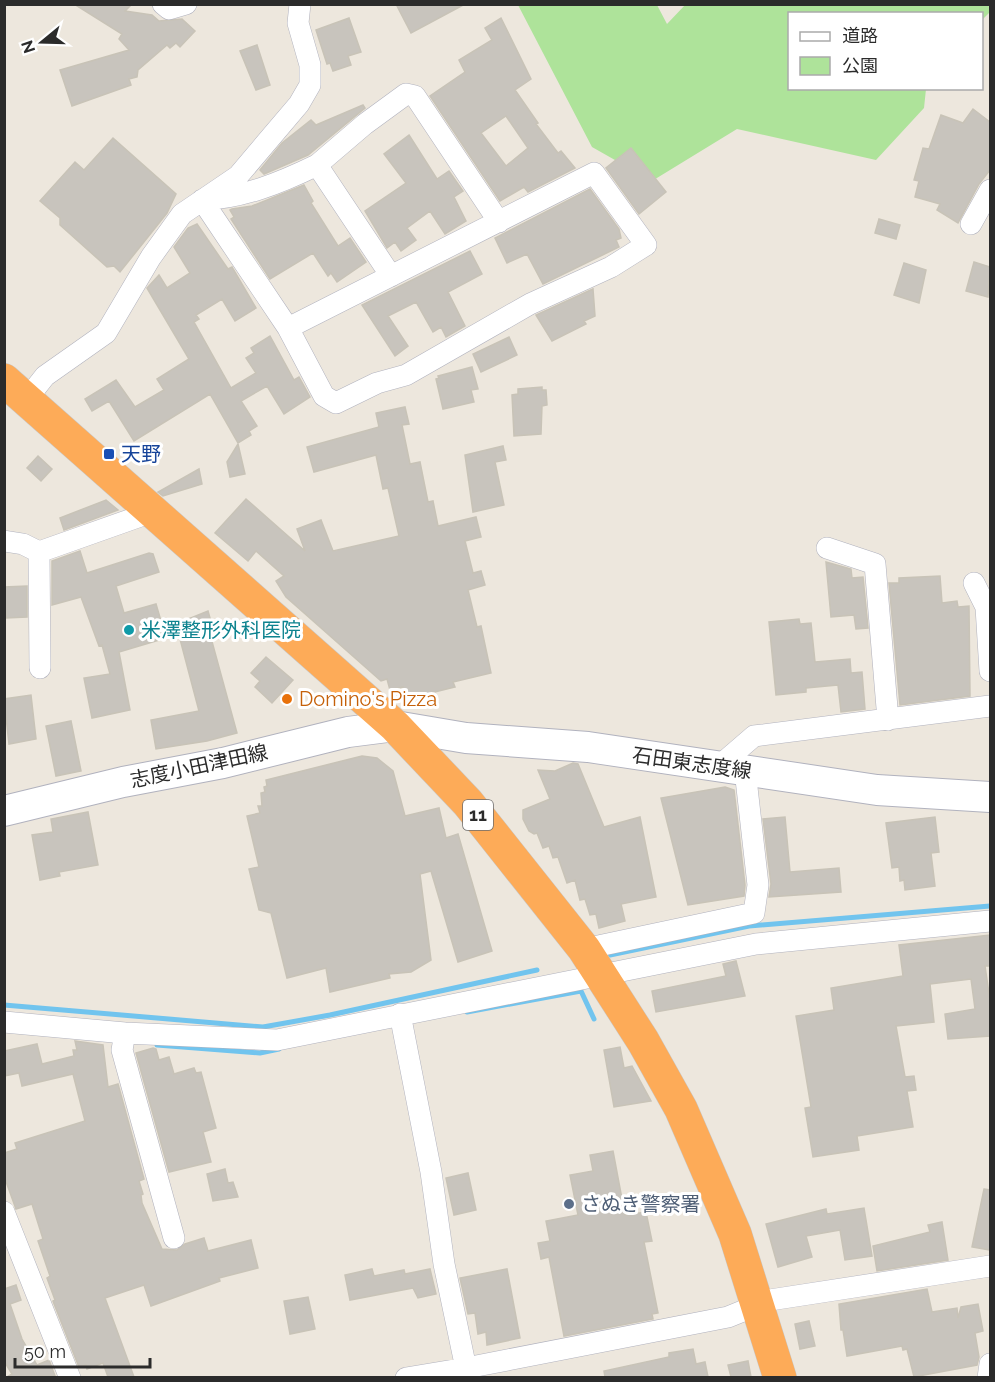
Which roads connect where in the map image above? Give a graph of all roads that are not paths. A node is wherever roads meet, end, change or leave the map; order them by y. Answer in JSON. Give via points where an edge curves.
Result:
{"nodes":[{"id":1,"x":163,"y":4,"type":"edge"},
{"id":2,"x":186,"y":4,"type":"edge"},
{"id":3,"x":300,"y":4,"type":"edge"},
{"id":4,"x":317,"y":165,"type":"junction"},
{"id":5,"x":990,"y":190,"type":"edge"},
{"id":6,"x":202,"y":201,"type":"junction"},
{"id":7,"x":499,"y":222,"type":"junction"},
{"id":8,"x":970,"y":224,"type":"dead end"},
{"id":9,"x":391,"y":276,"type":"junction"},
{"id":10,"x":288,"y":328,"type":"junction"},
{"id":11,"x":15,"y":390,"type":"edge"},
{"id":12,"x":152,"y":512,"type":"junction"},
{"id":13,"x":4,"y":541,"type":"edge"},
{"id":14,"x":827,"y":548,"type":"dead end"},
{"id":15,"x":39,"y":552,"type":"junction"},
{"id":16,"x":974,"y":583,"type":"dead end"},
{"id":17,"x":40,"y":668,"type":"dead end"},
{"id":18,"x":990,"y":671,"type":"edge"},
{"id":19,"x":990,"y":706,"type":"edge"},
{"id":20,"x":888,"y":720,"type":"junction"},
{"id":21,"x":394,"y":726,"type":"junction"},
{"id":22,"x":731,"y":769,"type":"junction"},
{"id":23,"x":990,"y":797,"type":"edge"},
{"id":24,"x":4,"y":811,"type":"edge"},
{"id":25,"x":990,"y":921,"type":"edge"},
{"id":26,"x":584,"y":949,"type":"junction"},
{"id":27,"x":603,"y":975,"type":"junction"},
{"id":28,"x":400,"y":1014,"type":"junction"},
{"id":29,"x":4,"y":1022,"type":"edge"},
{"id":30,"x":125,"y":1033,"type":"junction"},
{"id":31,"x":6,"y":1222,"type":"edge"},
{"id":32,"x":174,"y":1238,"type":"dead end"},
{"id":33,"x":990,"y":1266,"type":"edge"},
{"id":34,"x":758,"y":1303,"type":"junction"},
{"id":35,"x":990,"y":1364,"type":"edge"},
{"id":36,"x":467,"y":1373,"type":"edge"},
{"id":37,"x":70,"y":1377,"type":"edge"},
{"id":38,"x":406,"y":1377,"type":"edge"},
{"id":39,"x":780,"y":1377,"type":"edge"},
{"id":40,"x":988,"y":1377,"type":"edge"}],
"edges":[{"from":1,"to":2,"type":"street","via":[[169,9]]},
{"from":3,"to":6,"type":"street","via":[[298,23],[310,65],[310,85],[299,104],[238,176]]},
{"from":4,"to":6,"type":"street","via":[[250,193]]},
{"from":4,"to":7,"type":"street","via":[[406,94],[415,96]]},
{"from":4,"to":9,"type":"street"},
{"from":5,"to":8,"type":"street"},
{"from":6,"to":10,"type":"street"},
{"from":6,"to":11,"type":"street","via":[[182,214],[163,239],[106,333],[45,376]]},
{"from":7,"to":9,"type":"street"},
{"from":7,"to":10,"type":"street","via":[[594,173],[646,245],[611,267],[530,304],[406,375],[377,383],[336,403],[324,396]]},
{"from":9,"to":10,"type":"street"},
{"from":11,"to":12,"type":"highway","number":"11"},
{"from":12,"to":15,"type":"street"},
{"from":12,"to":21,"type":"highway","number":"11"},
{"from":13,"to":15,"type":"street"},
{"from":14,"to":20,"type":"street","via":[[875,564]]},
{"from":15,"to":17,"type":"street"},
{"from":16,"to":18,"type":"street","via":[[986,607]]},
{"from":19,"to":20,"type":"street"},
{"from":20,"to":22,"type":"street","via":[[754,736]]},
{"from":21,"to":22,"type":"main road","name":"石田東志度線","via":[[466,738],[588,747]]},
{"from":21,"to":24,"type":"main road","name":"志度小田津田線","via":[[348,732]]},
{"from":21,"to":26,"type":"highway","number":"11","via":[[468,803]]},
{"from":22,"to":23,"type":"main road","name":"石田東志度線","via":[[878,790]]},
{"from":22,"to":26,"type":"street","via":[[758,885],[754,913]]},
{"from":25,"to":27,"type":"street","via":[[756,944]]},
{"from":26,"to":27,"type":"highway","number":"11"},
{"from":27,"to":28,"type":"street"},
{"from":27,"to":34,"type":"highway","number":"11","via":[[681,1110],[735,1234]]},
{"from":28,"to":30,"type":"street","via":[[277,1040]]},
{"from":28,"to":36,"type":"street"},
{"from":29,"to":30,"type":"street"},
{"from":30,"to":32,"type":"street","via":[[122,1050]]},
{"from":31,"to":37,"type":"street"},
{"from":33,"to":34,"type":"street"},
{"from":34,"to":36,"type":"street","via":[[728,1317]]},
{"from":34,"to":39,"type":"highway","number":"11"},
{"from":35,"to":40,"type":"street"},
{"from":36,"to":38,"type":"street"}]}
